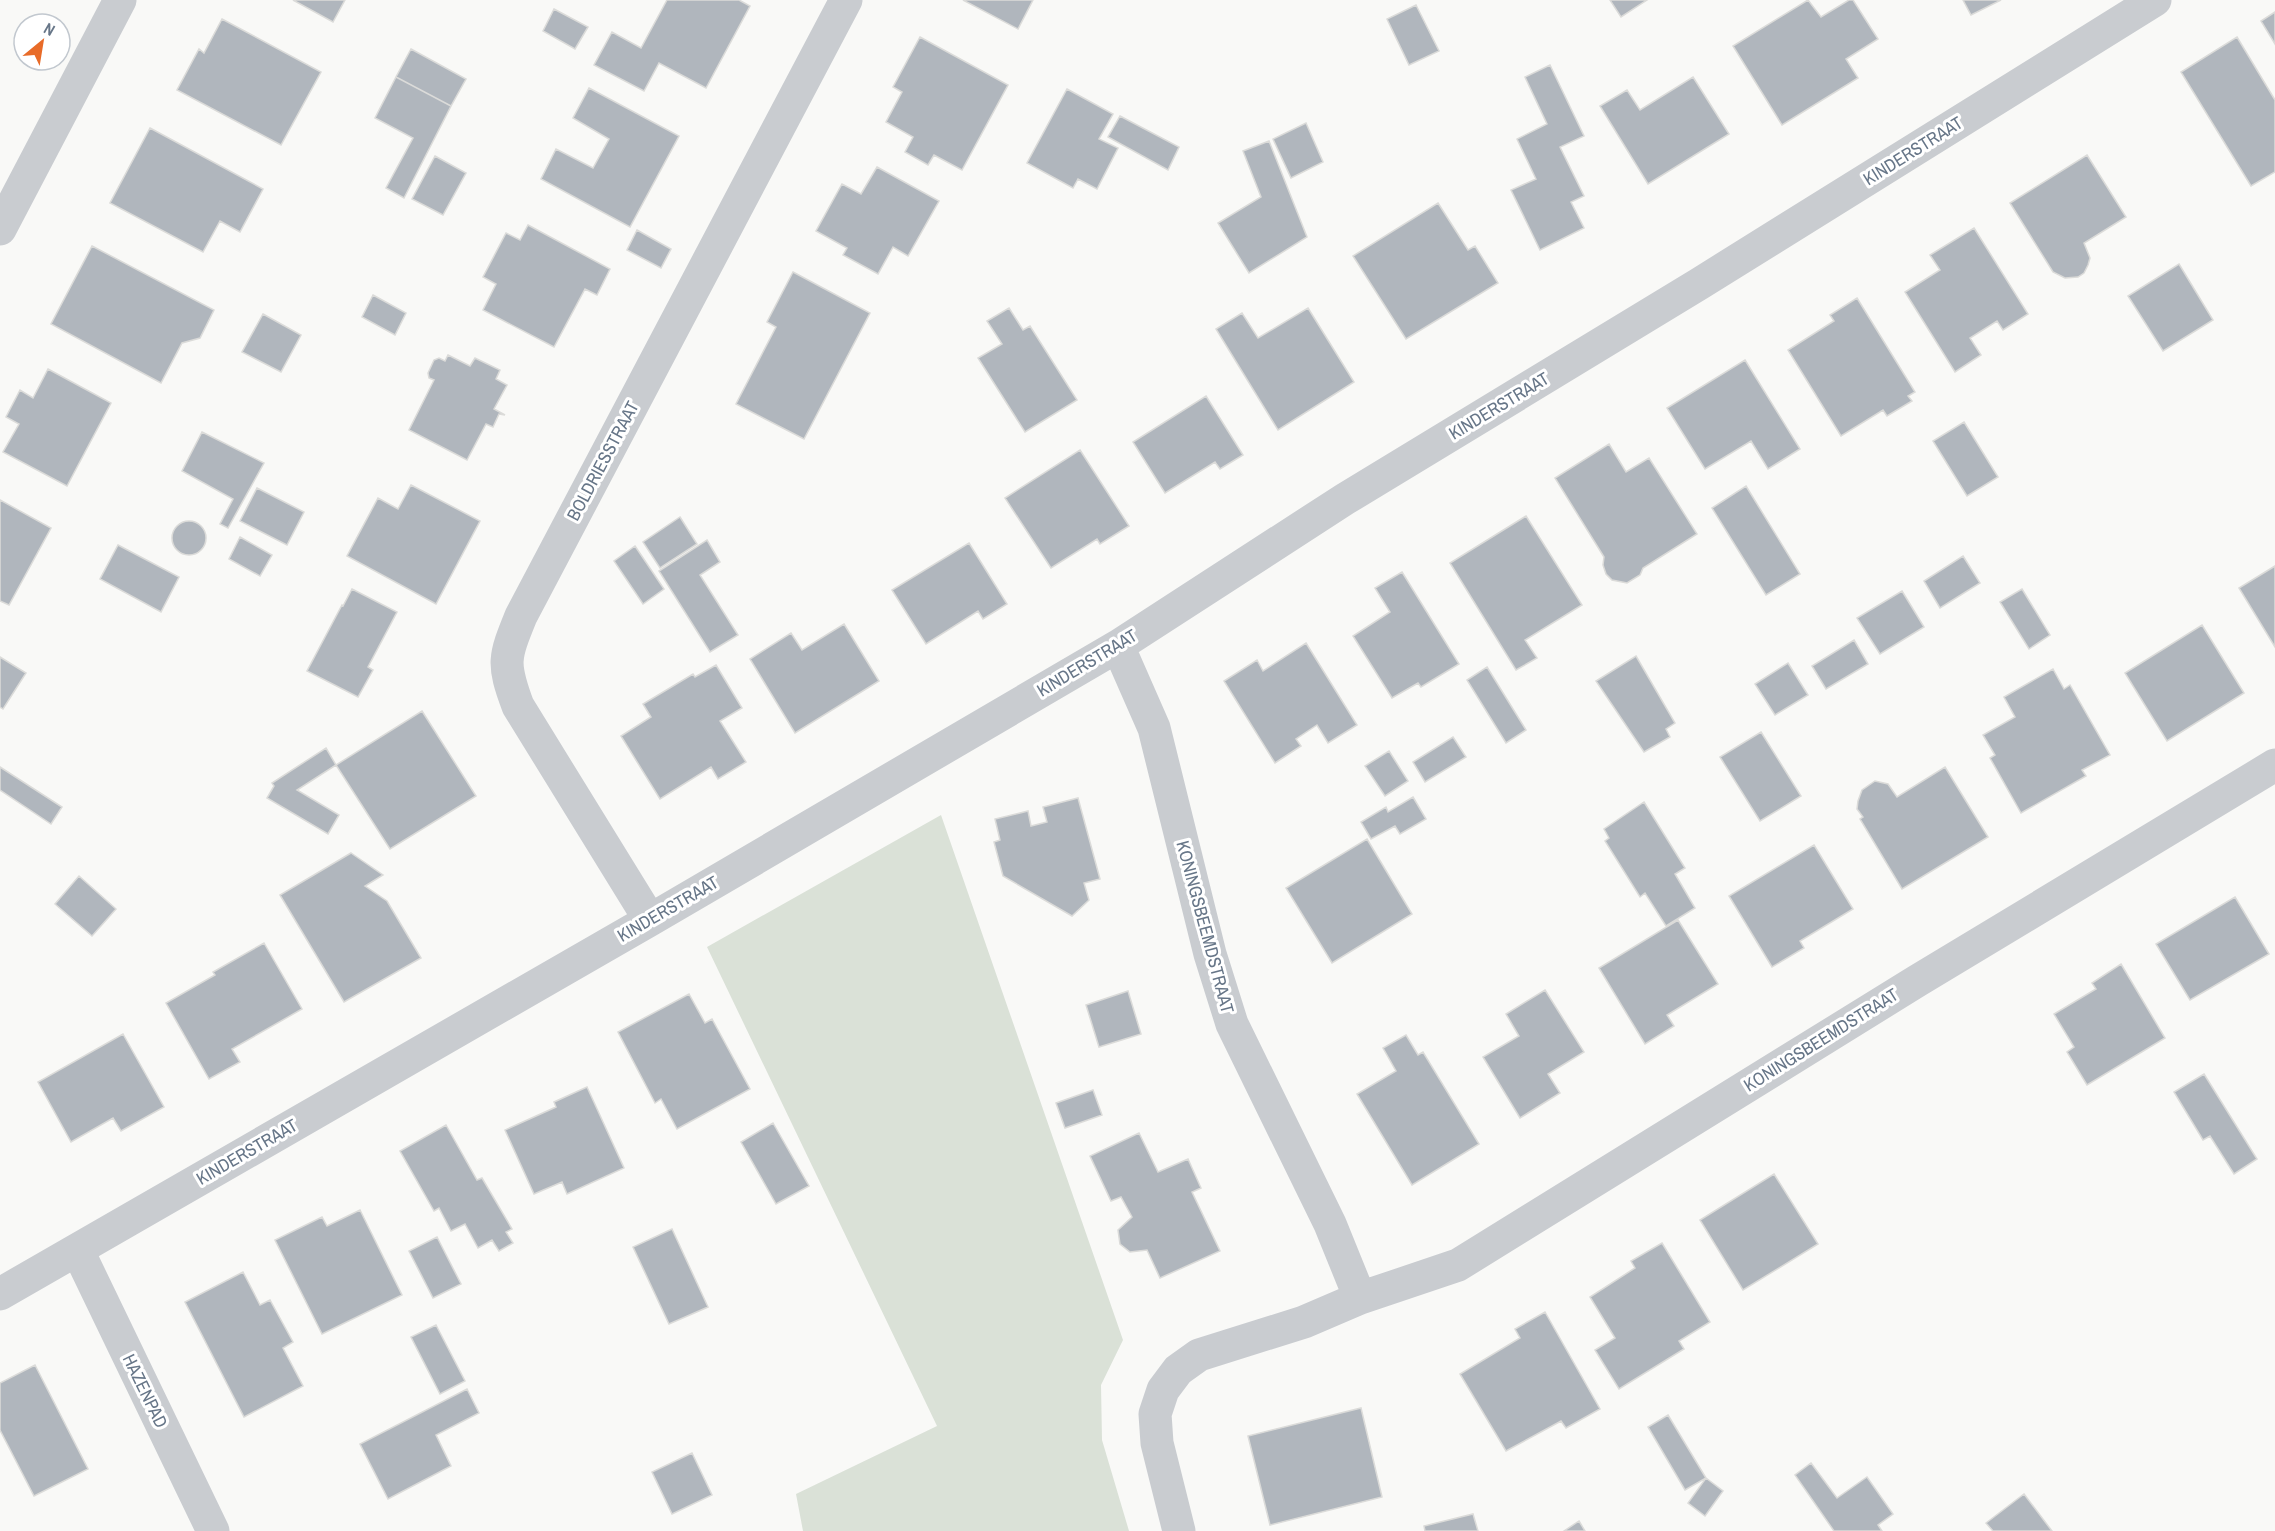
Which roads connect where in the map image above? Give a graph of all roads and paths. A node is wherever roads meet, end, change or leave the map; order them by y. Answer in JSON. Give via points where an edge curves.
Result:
{"nodes":[{"id":1,"x":120,"y":0,"type":"edge"},
{"id":2,"x":846,"y":0,"type":"edge"},
{"id":3,"x":2155,"y":0,"type":"edge"},
{"id":4,"x":0,"y":229,"type":"edge"},
{"id":5,"x":1118,"y":646,"type":"junction"},
{"id":6,"x":2275,"y":765,"type":"edge"},
{"id":7,"x":650,"y":920,"type":"junction"},
{"id":8,"x":78,"y":1251,"type":"junction"},
{"id":9,"x":0,"y":1294,"type":"edge"},
{"id":10,"x":1360,"y":1298,"type":"junction"},
{"id":11,"x":213,"y":1531,"type":"edge"},
{"id":12,"x":1179,"y":1531,"type":"edge"}],
"edges":[{"from":1,"to":4,"type":"street"},
{"from":2,"to":7,"type":"street","name":"BOLDRIESSTRAAT","via":[[526,606],[506,652],[507,677],[518,706]]},
{"from":3,"to":5,"type":"street","name":"KINDERSTRAAT","via":[[1345,499]]},
{"from":5,"to":7,"type":"street","name":"KINDERSTRAAT"},
{"from":5,"to":10,"type":"street","name":"KONINGSBEEMDSTRAAT","via":[[1154,728],[1210,954],[1232,1024],[1330,1224]]},
{"from":6,"to":10,"type":"street","name":"KONINGSBEEMDSTRAAT","via":[[1458,1265]]},
{"from":7,"to":8,"type":"street","name":"KINDERSTRAAT"},
{"from":8,"to":9,"type":"street","name":"KINDERSTRAAT"},
{"from":8,"to":11,"type":"street","name":"HAZENPAD"},
{"from":10,"to":12,"type":"street","name":"KONINGSBEEMDSTRAAT","via":[[1304,1322],[1199,1355],[1178,1370],[1163,1390],[1155,1414],[1157,1443]]}]}
